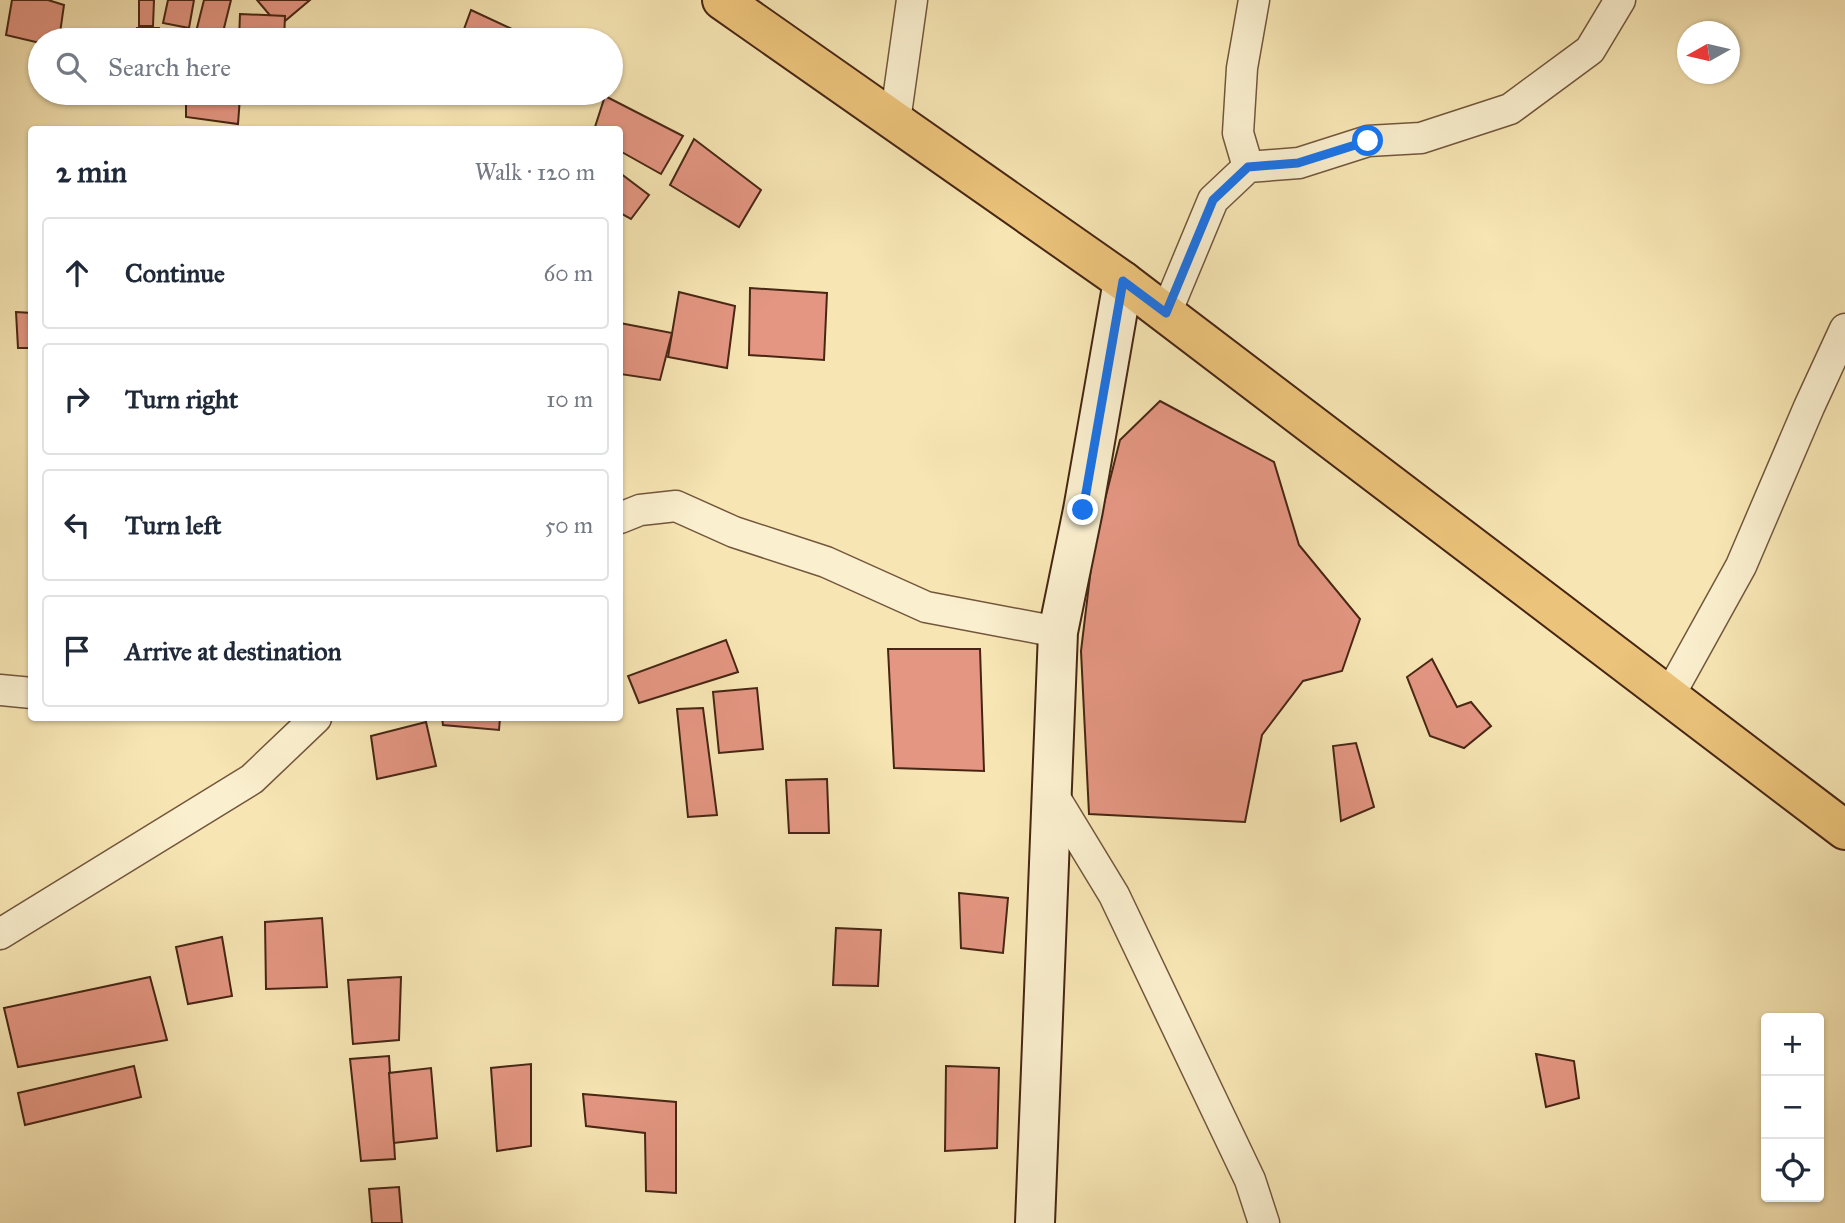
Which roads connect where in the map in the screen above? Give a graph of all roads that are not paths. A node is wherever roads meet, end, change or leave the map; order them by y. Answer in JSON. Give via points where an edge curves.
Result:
{"nodes":[{"id":1,"x":722,"y":0,"type":"edge"},
{"id":2,"x":912,"y":0,"type":"edge"},
{"id":3,"x":1254,"y":0,"type":"edge"},
{"id":4,"x":1620,"y":0,"type":"edge"},
{"id":5,"x":895,"y":121,"type":"junction"},
{"id":6,"x":1248,"y":167,"type":"junction"},
{"id":7,"x":1123,"y":281,"type":"junction"},
{"id":8,"x":1166,"y":313,"type":"junction"},
{"id":9,"x":1845,"y":328,"type":"edge"},
{"id":10,"x":623,"y":517,"type":"edge"},
{"id":11,"x":1059,"y":632,"type":"junction"},
{"id":12,"x":0,"y":690,"type":"edge"},
{"id":13,"x":28,"y":693,"type":"edge"},
{"id":14,"x":1669,"y":696,"type":"junction"},
{"id":15,"x":313,"y":721,"type":"edge"},
{"id":16,"x":1052,"y":793,"type":"junction"},
{"id":17,"x":1845,"y":830,"type":"edge"},
{"id":18,"x":0,"y":934,"type":"edge"},
{"id":19,"x":1035,"y":1223,"type":"edge"},
{"id":20,"x":1264,"y":1223,"type":"edge"}],
"edges":[{"from":1,"to":5,"type":"main road"},
{"from":2,"to":5,"type":"street"},
{"from":3,"to":6,"type":"street","via":[[1242,68],[1238,133]]},
{"from":4,"to":6,"type":"street","via":[[1590,50],[1510,109],[1421,138],[1368,141],[1298,163]]},
{"from":5,"to":7,"type":"main road"},
{"from":6,"to":8,"type":"street","via":[[1213,200]]},
{"from":7,"to":8,"type":"main road"},
{"from":7,"to":11,"type":"street"},
{"from":8,"to":14,"type":"main road"},
{"from":9,"to":14,"type":"street","via":[[1741,566]]},
{"from":10,"to":11,"type":"street","via":[[676,506],[734,532],[826,562],[926,607]]},
{"from":11,"to":16,"type":"street"},
{"from":12,"to":13,"type":"street"},
{"from":14,"to":17,"type":"main road"},
{"from":15,"to":18,"type":"street","via":[[252,779]]},
{"from":16,"to":19,"type":"street"},
{"from":16,"to":20,"type":"street","via":[[1114,895],[1250,1180]]}]}
